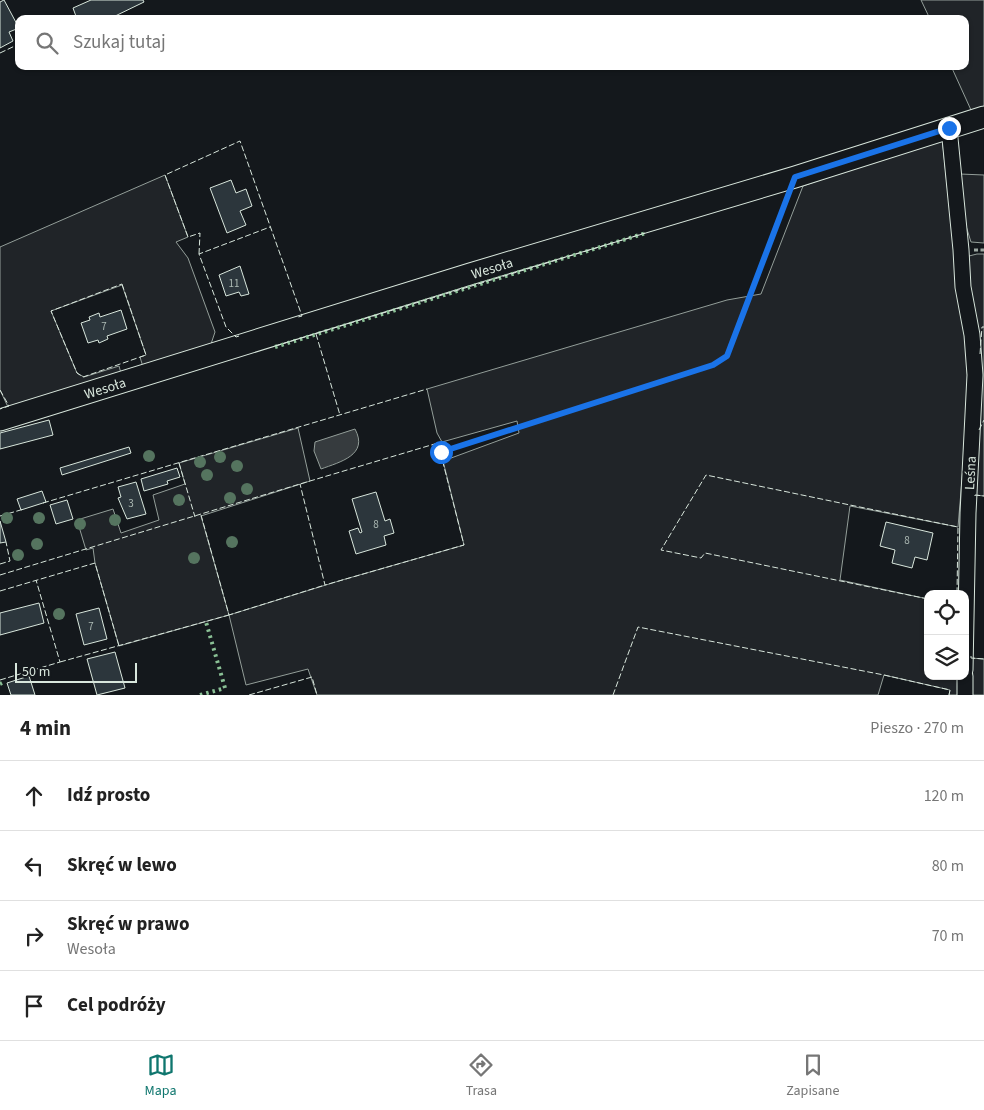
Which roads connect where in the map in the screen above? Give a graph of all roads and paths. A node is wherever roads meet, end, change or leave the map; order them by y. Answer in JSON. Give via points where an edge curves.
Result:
{"nodes":[{"id":1,"x":984,"y":117,"type":"edge"},
{"id":2,"x":949,"y":128,"type":"junction"},
{"id":3,"x":795,"y":177,"type":"junction"},
{"id":4,"x":0,"y":420,"type":"edge"},
{"id":5,"x":441,"y":452,"type":"dead end"},
{"id":6,"x":966,"y":635,"type":"edge"},
{"id":7,"x":965,"y":680,"type":"edge"},
{"id":8,"x":965,"y":695,"type":"edge"}],
"edges":[{"from":1,"to":2,"type":"street","name":"Wesoła"},
{"from":2,"to":3,"type":"street","name":"Wesoła"},
{"from":2,"to":6,"type":"street","name":"Leśna","via":[[963,287],[976,375],[968,513]]},
{"from":3,"to":4,"type":"street","name":"Wesoła"},
{"from":3,"to":5,"type":"path","via":[[727,356],[699,370]]},
{"from":7,"to":8,"type":"street"}]}
